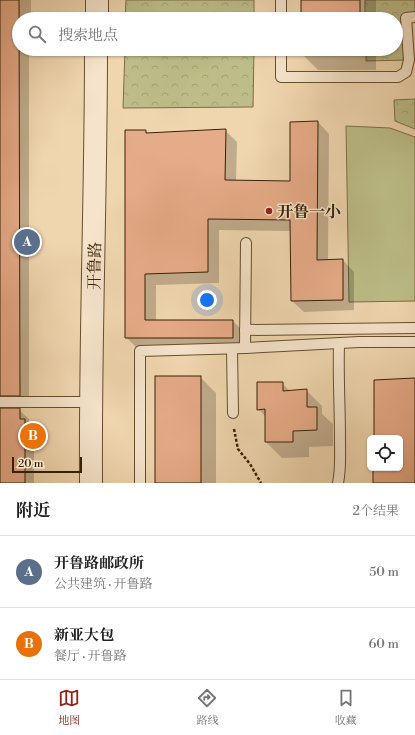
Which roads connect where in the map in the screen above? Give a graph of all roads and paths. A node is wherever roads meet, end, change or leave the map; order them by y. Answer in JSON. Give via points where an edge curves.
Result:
{"nodes":[{"id":1,"x":97,"y":0,"type":"edge"},
{"id":2,"x":281,"y":0,"type":"edge"},
{"id":3,"x":96,"y":12,"type":"edge"},
{"id":4,"x":281,"y":12,"type":"edge"},
{"id":5,"x":415,"y":18,"type":"edge"},
{"id":6,"x":96,"y":56,"type":"edge"},
{"id":7,"x":281,"y":56,"type":"edge"},
{"id":8,"x":246,"y":243,"type":"dead end"},
{"id":9,"x":415,"y":328,"type":"edge"},
{"id":10,"x":245,"y":330,"type":"junction"},
{"id":11,"x":415,"y":342,"type":"edge"},
{"id":12,"x":339,"y":344,"type":"junction"},
{"id":13,"x":245,"y":348,"type":"junction"},
{"id":14,"x":232,"y":349,"type":"junction"},
{"id":15,"x":0,"y":402,"type":"edge"},
{"id":16,"x":91,"y":402,"type":"junction"},
{"id":17,"x":233,"y":413,"type":"joint"},
{"id":18,"x":91,"y":483,"type":"edge"},
{"id":19,"x":140,"y":483,"type":"edge"},
{"id":20,"x":261,"y":483,"type":"edge"},
{"id":21,"x":338,"y":483,"type":"edge"}],
"edges":[{"from":1,"to":3,"type":"street"},
{"from":2,"to":4,"type":"lane"},
{"from":5,"to":7,"type":"lane","via":[[406,18],[409,60],[406,72],[398,77],[281,77]]},
{"from":6,"to":16,"type":"street","name":"开鲁路"},
{"from":8,"to":10,"type":"lane"},
{"from":9,"to":10,"type":"lane"},
{"from":10,"to":13,"type":"lane"},
{"from":11,"to":12,"type":"lane"},
{"from":12,"to":13,"type":"lane"},
{"from":12,"to":21,"type":"lane"},
{"from":13,"to":14,"type":"lane"},
{"from":14,"to":17,"type":"lane"},
{"from":14,"to":19,"type":"lane","via":[[140,351]]},
{"from":15,"to":16,"type":"lane"},
{"from":16,"to":18,"type":"street","name":"开鲁路"},
{"from":17,"to":20,"type":"path","via":[[238,449]]}]}
